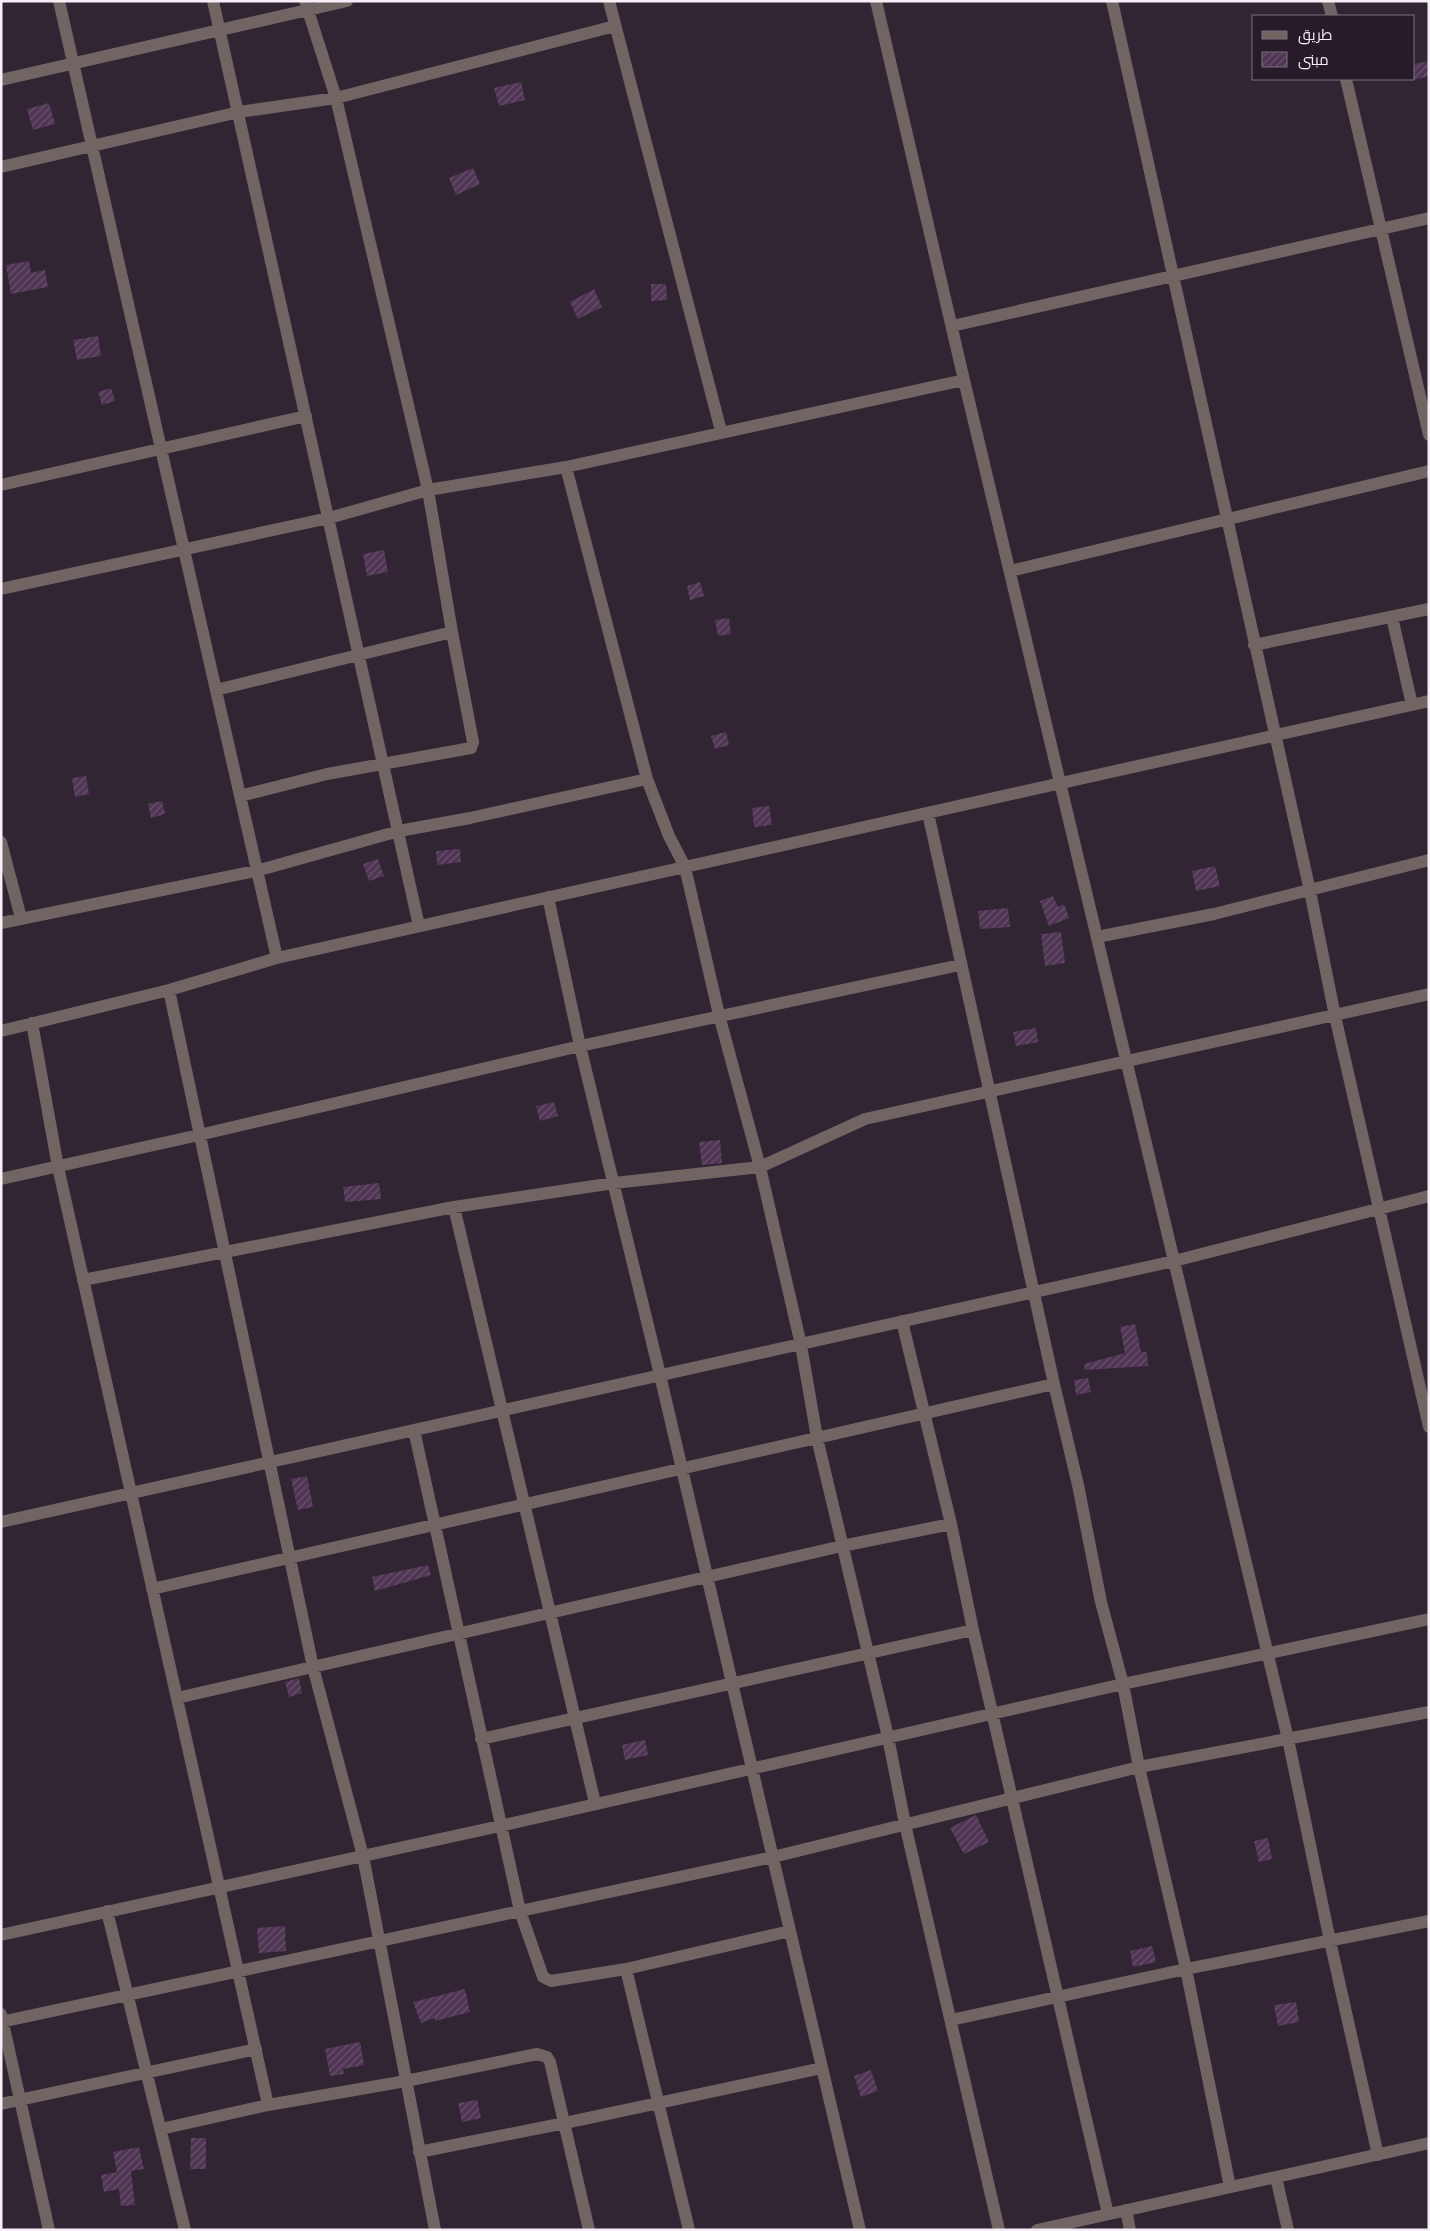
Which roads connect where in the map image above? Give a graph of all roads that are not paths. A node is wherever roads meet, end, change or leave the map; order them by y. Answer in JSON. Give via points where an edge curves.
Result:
{"nodes":[{"id":1,"x":59,"y":1,"type":"edge"},
{"id":2,"x":213,"y":1,"type":"edge"},
{"id":3,"x":347,"y":1,"type":"edge"},
{"id":4,"x":609,"y":1,"type":"edge"},
{"id":5,"x":876,"y":1,"type":"edge"},
{"id":6,"x":1112,"y":1,"type":"edge"},
{"id":7,"x":1328,"y":1,"type":"edge"},
{"id":8,"x":306,"y":6,"type":"edge"},
{"id":9,"x":1332,"y":15,"type":"edge"},
{"id":10,"x":614,"y":26,"type":"junction"},
{"id":11,"x":221,"y":31,"type":"junction"},
{"id":12,"x":73,"y":65,"type":"junction"},
{"id":13,"x":1,"y":80,"type":"edge"},
{"id":14,"x":1346,"y":80,"type":"edge"},
{"id":15,"x":336,"y":98,"type":"junction"},
{"id":16,"x":239,"y":112,"type":"junction"},
{"id":17,"x":92,"y":146,"type":"junction"},
{"id":18,"x":1,"y":167,"type":"edge"},
{"id":19,"x":1429,"y":218,"type":"edge"},
{"id":20,"x":1380,"y":229,"type":"junction"},
{"id":21,"x":1173,"y":276,"type":"junction"},
{"id":22,"x":952,"y":326,"type":"junction"},
{"id":23,"x":964,"y":380,"type":"junction"},
{"id":24,"x":306,"y":416,"type":"junction"},
{"id":25,"x":721,"y":431,"type":"junction"},
{"id":26,"x":1429,"y":435,"type":"edge"},
{"id":27,"x":161,"y":449,"type":"junction"},
{"id":28,"x":566,"y":467,"type":"junction"},
{"id":29,"x":1429,"y":471,"type":"edge"},
{"id":30,"x":1,"y":485,"type":"edge"},
{"id":31,"x":428,"y":490,"type":"junction"},
{"id":32,"x":329,"y":518,"type":"junction"},
{"id":33,"x":1226,"y":518,"type":"junction"},
{"id":34,"x":184,"y":550,"type":"junction"},
{"id":35,"x":1010,"y":571,"type":"junction"},
{"id":36,"x":1,"y":589,"type":"edge"},
{"id":37,"x":1429,"y":609,"type":"edge"},
{"id":38,"x":1392,"y":617,"type":"junction"},
{"id":39,"x":452,"y":632,"type":"junction"},
{"id":40,"x":1254,"y":645,"type":"junction"},
{"id":41,"x":359,"y":655,"type":"junction"},
{"id":42,"x":216,"y":690,"type":"junction"},
{"id":43,"x":1429,"y":701,"type":"edge"},
{"id":44,"x":1412,"y":705,"type":"junction"},
{"id":45,"x":1275,"y":735,"type":"junction"},
{"id":46,"x":383,"y":764,"type":"junction"},
{"id":47,"x":647,"y":779,"type":"junction"},
{"id":48,"x":1060,"y":783,"type":"junction"},
{"id":49,"x":240,"y":796,"type":"junction"},
{"id":50,"x":928,"y":813,"type":"junction"},
{"id":51,"x":399,"y":831,"type":"junction"},
{"id":52,"x":1,"y":842,"type":"edge"},
{"id":53,"x":1429,"y":860,"type":"edge"},
{"id":54,"x":685,"y":867,"type":"junction"},
{"id":55,"x":256,"y":871,"type":"junction"},
{"id":56,"x":1310,"y":891,"type":"junction"},
{"id":57,"x":548,"y":898,"type":"junction"},
{"id":58,"x":20,"y":918,"type":"junction"},
{"id":59,"x":1,"y":923,"type":"edge"},
{"id":60,"x":419,"y":926,"type":"junction"},
{"id":61,"x":1097,"y":938,"type":"junction"},
{"id":62,"x":277,"y":958,"type":"junction"},
{"id":63,"x":960,"y":965,"type":"junction"},
{"id":64,"x":169,"y":990,"type":"junction"},
{"id":65,"x":1429,"y":994,"type":"edge"},
{"id":66,"x":719,"y":1015,"type":"junction"},
{"id":67,"x":1336,"y":1016,"type":"junction"},
{"id":68,"x":32,"y":1023,"type":"junction"},
{"id":69,"x":1,"y":1031,"type":"edge"},
{"id":70,"x":580,"y":1046,"type":"junction"},
{"id":71,"x":1128,"y":1062,"type":"junction"},
{"id":72,"x":989,"y":1091,"type":"junction"},
{"id":73,"x":199,"y":1136,"type":"junction"},
{"id":74,"x":58,"y":1167,"type":"junction"},
{"id":75,"x":760,"y":1167,"type":"junction"},
{"id":76,"x":1,"y":1179,"type":"edge"},
{"id":77,"x":614,"y":1183,"type":"junction"},
{"id":78,"x":1429,"y":1196,"type":"edge"},
{"id":79,"x":454,"y":1208,"type":"junction"},
{"id":80,"x":1380,"y":1209,"type":"junction"},
{"id":81,"x":226,"y":1254,"type":"junction"},
{"id":82,"x":1174,"y":1261,"type":"junction"},
{"id":83,"x":84,"y":1280,"type":"junction"},
{"id":84,"x":1033,"y":1292,"type":"junction"},
{"id":85,"x":902,"y":1321,"type":"junction"},
{"id":86,"x":801,"y":1345,"type":"junction"},
{"id":87,"x":660,"y":1375,"type":"junction"},
{"id":88,"x":1054,"y":1384,"type":"junction"},
{"id":89,"x":502,"y":1410,"type":"junction"},
{"id":90,"x":923,"y":1414,"type":"junction"},
{"id":91,"x":1429,"y":1427,"type":"edge"},
{"id":92,"x":414,"y":1430,"type":"junction"},
{"id":93,"x":817,"y":1438,"type":"junction"},
{"id":94,"x":269,"y":1462,"type":"junction"},
{"id":95,"x":682,"y":1469,"type":"junction"},
{"id":96,"x":131,"y":1493,"type":"junction"},
{"id":97,"x":524,"y":1505,"type":"junction"},
{"id":98,"x":1,"y":1522,"type":"edge"},
{"id":99,"x":951,"y":1524,"type":"junction"},
{"id":100,"x":435,"y":1525,"type":"junction"},
{"id":101,"x":842,"y":1546,"type":"junction"},
{"id":102,"x":289,"y":1558,"type":"junction"},
{"id":103,"x":707,"y":1577,"type":"junction"},
{"id":104,"x":152,"y":1589,"type":"junction"},
{"id":105,"x":549,"y":1613,"type":"junction"},
{"id":106,"x":1429,"y":1619,"type":"edge"},
{"id":107,"x":973,"y":1630,"type":"junction"},
{"id":108,"x":458,"y":1634,"type":"junction"},
{"id":109,"x":866,"y":1654,"type":"junction"},
{"id":110,"x":1267,"y":1655,"type":"junction"},
{"id":111,"x":313,"y":1667,"type":"junction"},
{"id":112,"x":732,"y":1684,"type":"junction"},
{"id":113,"x":1123,"y":1684,"type":"junction"},
{"id":114,"x":177,"y":1698,"type":"junction"},
{"id":115,"x":1429,"y":1712,"type":"edge"},
{"id":116,"x":994,"y":1715,"type":"junction"},
{"id":117,"x":574,"y":1719,"type":"junction"},
{"id":118,"x":888,"y":1737,"type":"junction"},
{"id":119,"x":1288,"y":1738,"type":"junction"},
{"id":120,"x":480,"y":1739,"type":"junction"},
{"id":121,"x":1139,"y":1767,"type":"junction"},
{"id":122,"x":752,"y":1768,"type":"junction"},
{"id":123,"x":1012,"y":1799,"type":"junction"},
{"id":124,"x":595,"y":1804,"type":"junction"},
{"id":125,"x":905,"y":1824,"type":"junction"},
{"id":126,"x":500,"y":1826,"type":"junction"},
{"id":127,"x":363,"y":1856,"type":"junction"},
{"id":128,"x":773,"y":1857,"type":"junction"},
{"id":129,"x":219,"y":1887,"type":"junction"},
{"id":130,"x":107,"y":1911,"type":"junction"},
{"id":131,"x":520,"y":1911,"type":"junction"},
{"id":132,"x":1429,"y":1921,"type":"edge"},
{"id":133,"x":790,"y":1931,"type":"junction"},
{"id":134,"x":1,"y":1935,"type":"edge"},
{"id":135,"x":1330,"y":1941,"type":"junction"},
{"id":136,"x":379,"y":1942,"type":"junction"},
{"id":137,"x":626,"y":1969,"type":"junction"},
{"id":138,"x":1186,"y":1969,"type":"junction"},
{"id":139,"x":238,"y":1972,"type":"junction"},
{"id":140,"x":127,"y":1996,"type":"junction"},
{"id":141,"x":1058,"y":1998,"type":"junction"},
{"id":142,"x":2,"y":2020,"type":"edge"},
{"id":143,"x":951,"y":2020,"type":"junction"},
{"id":144,"x":256,"y":2049,"type":"junction"},
{"id":145,"x":822,"y":2068,"type":"junction"},
{"id":146,"x":146,"y":2073,"type":"junction"},
{"id":147,"x":406,"y":2081,"type":"junction"},
{"id":148,"x":21,"y":2100,"type":"junction"},
{"id":149,"x":656,"y":2102,"type":"junction"},
{"id":150,"x":1,"y":2104,"type":"edge"},
{"id":151,"x":268,"y":2105,"type":"junction"},
{"id":152,"x":565,"y":2124,"type":"junction"},
{"id":153,"x":161,"y":2129,"type":"junction"},
{"id":154,"x":1429,"y":2143,"type":"edge"},
{"id":155,"x":419,"y":2152,"type":"junction"},
{"id":156,"x":1378,"y":2154,"type":"junction"},
{"id":157,"x":1276,"y":2177,"type":"junction"},
{"id":158,"x":1230,"y":2187,"type":"junction"},
{"id":159,"x":1126,"y":2210,"type":"junction"},
{"id":160,"x":1108,"y":2214,"type":"junction"},
{"id":161,"x":49,"y":2230,"type":"edge"},
{"id":162,"x":185,"y":2230,"type":"edge"},
{"id":163,"x":435,"y":2230,"type":"edge"},
{"id":164,"x":589,"y":2230,"type":"edge"},
{"id":165,"x":689,"y":2230,"type":"edge"},
{"id":166,"x":860,"y":2230,"type":"edge"},
{"id":167,"x":999,"y":2230,"type":"edge"},
{"id":168,"x":1037,"y":2230,"type":"edge"},
{"id":169,"x":1130,"y":2230,"type":"edge"},
{"id":170,"x":1288,"y":2230,"type":"edge"}],
"edges":[{"from":1,"to":12,"type":"street"},
{"from":2,"to":11,"type":"street"},
{"from":3,"to":8,"type":"street"},
{"from":4,"to":10,"type":"street"},
{"from":5,"to":22,"type":"street"},
{"from":6,"to":21,"type":"street"},
{"from":7,"to":9,"type":"street"},
{"from":8,"to":11,"type":"street"},
{"from":8,"to":15,"type":"street"},
{"from":10,"to":15,"type":"street"},
{"from":10,"to":25,"type":"street"},
{"from":11,"to":12,"type":"street"},
{"from":11,"to":16,"type":"street"},
{"from":12,"to":13,"type":"street"},
{"from":12,"to":17,"type":"street"},
{"from":14,"to":20,"type":"street"},
{"from":15,"to":16,"type":"street"},
{"from":15,"to":31,"type":"street"},
{"from":16,"to":17,"type":"street"},
{"from":16,"to":24,"type":"street"},
{"from":17,"to":18,"type":"street"},
{"from":17,"to":27,"type":"street"},
{"from":19,"to":20,"type":"street"},
{"from":20,"to":21,"type":"street"},
{"from":20,"to":26,"type":"street"},
{"from":21,"to":22,"type":"street"},
{"from":21,"to":33,"type":"street"},
{"from":22,"to":23,"type":"street"},
{"from":23,"to":25,"type":"street"},
{"from":23,"to":35,"type":"street"},
{"from":24,"to":27,"type":"street"},
{"from":24,"to":32,"type":"street"},
{"from":25,"to":28,"type":"street"},
{"from":27,"to":30,"type":"street"},
{"from":27,"to":34,"type":"street"},
{"from":28,"to":31,"type":"street"},
{"from":28,"to":47,"type":"street"},
{"from":29,"to":33,"type":"street"},
{"from":31,"to":32,"type":"street"},
{"from":31,"to":39,"type":"street"},
{"from":32,"to":34,"type":"street"},
{"from":32,"to":41,"type":"street"},
{"from":33,"to":35,"type":"street"},
{"from":33,"to":40,"type":"street"},
{"from":34,"to":36,"type":"street"},
{"from":34,"to":42,"type":"street"},
{"from":35,"to":48,"type":"street"},
{"from":37,"to":38,"type":"street"},
{"from":38,"to":40,"type":"street"},
{"from":38,"to":44,"type":"street"},
{"from":39,"to":41,"type":"street"},
{"from":39,"to":46,"type":"street","via":[[474,736],[471,748]]},
{"from":40,"to":45,"type":"street"},
{"from":41,"to":42,"type":"street"},
{"from":41,"to":46,"type":"street"},
{"from":42,"to":49,"type":"street"},
{"from":43,"to":44,"type":"street"},
{"from":44,"to":45,"type":"street"},
{"from":45,"to":48,"type":"street"},
{"from":45,"to":56,"type":"street"},
{"from":46,"to":49,"type":"street"},
{"from":46,"to":51,"type":"street"},
{"from":47,"to":51,"type":"street"},
{"from":47,"to":54,"type":"street"},
{"from":48,"to":50,"type":"street"},
{"from":48,"to":61,"type":"street"},
{"from":49,"to":55,"type":"street"},
{"from":50,"to":54,"type":"street"},
{"from":50,"to":63,"type":"street"},
{"from":51,"to":55,"type":"street"},
{"from":51,"to":60,"type":"street"},
{"from":52,"to":58,"type":"street"},
{"from":53,"to":56,"type":"street"},
{"from":54,"to":57,"type":"street"},
{"from":54,"to":66,"type":"street"},
{"from":55,"to":58,"type":"street"},
{"from":55,"to":62,"type":"street"},
{"from":56,"to":61,"type":"street"},
{"from":56,"to":67,"type":"street"},
{"from":57,"to":60,"type":"street"},
{"from":57,"to":70,"type":"street"},
{"from":58,"to":59,"type":"street"},
{"from":60,"to":62,"type":"street"},
{"from":61,"to":71,"type":"street"},
{"from":62,"to":64,"type":"street"},
{"from":63,"to":66,"type":"street"},
{"from":63,"to":72,"type":"street"},
{"from":64,"to":68,"type":"street"},
{"from":64,"to":73,"type":"street"},
{"from":65,"to":67,"type":"street"},
{"from":66,"to":70,"type":"street"},
{"from":66,"to":75,"type":"street"},
{"from":67,"to":71,"type":"street"},
{"from":67,"to":80,"type":"street"},
{"from":68,"to":69,"type":"street"},
{"from":68,"to":74,"type":"street"},
{"from":70,"to":73,"type":"street"},
{"from":70,"to":77,"type":"street"},
{"from":71,"to":72,"type":"street"},
{"from":71,"to":82,"type":"street"},
{"from":72,"to":75,"type":"street","via":[[865,1119]]},
{"from":72,"to":84,"type":"street"},
{"from":73,"to":74,"type":"street"},
{"from":73,"to":81,"type":"street"},
{"from":74,"to":76,"type":"street"},
{"from":74,"to":83,"type":"street"},
{"from":75,"to":77,"type":"street"},
{"from":75,"to":86,"type":"street"},
{"from":77,"to":79,"type":"street"},
{"from":77,"to":87,"type":"street"},
{"from":78,"to":80,"type":"street"},
{"from":79,"to":81,"type":"street"},
{"from":79,"to":89,"type":"street"},
{"from":80,"to":82,"type":"street"},
{"from":80,"to":91,"type":"street"},
{"from":81,"to":83,"type":"street"},
{"from":81,"to":94,"type":"street"},
{"from":82,"to":84,"type":"street"},
{"from":82,"to":110,"type":"street"},
{"from":83,"to":96,"type":"street"},
{"from":84,"to":85,"type":"street"},
{"from":84,"to":88,"type":"street"},
{"from":85,"to":86,"type":"street"},
{"from":85,"to":90,"type":"street"},
{"from":86,"to":87,"type":"street"},
{"from":86,"to":93,"type":"street"},
{"from":87,"to":89,"type":"street"},
{"from":87,"to":95,"type":"street"},
{"from":88,"to":90,"type":"street"},
{"from":88,"to":113,"type":"street","via":[[1101,1602]]},
{"from":89,"to":92,"type":"street"},
{"from":89,"to":97,"type":"street"},
{"from":90,"to":93,"type":"street"},
{"from":90,"to":99,"type":"street"},
{"from":92,"to":94,"type":"street"},
{"from":92,"to":100,"type":"street"},
{"from":93,"to":95,"type":"street"},
{"from":93,"to":101,"type":"street"},
{"from":94,"to":96,"type":"street"},
{"from":94,"to":102,"type":"street"},
{"from":95,"to":97,"type":"street"},
{"from":95,"to":103,"type":"street"},
{"from":96,"to":98,"type":"street"},
{"from":96,"to":104,"type":"street"},
{"from":97,"to":100,"type":"street"},
{"from":97,"to":105,"type":"street"},
{"from":99,"to":101,"type":"street"},
{"from":99,"to":107,"type":"street"},
{"from":100,"to":102,"type":"street"},
{"from":100,"to":108,"type":"street"},
{"from":101,"to":103,"type":"street"},
{"from":101,"to":109,"type":"street"},
{"from":102,"to":104,"type":"street"},
{"from":102,"to":111,"type":"street"},
{"from":103,"to":105,"type":"street"},
{"from":103,"to":112,"type":"street"},
{"from":104,"to":114,"type":"street"},
{"from":105,"to":108,"type":"street"},
{"from":105,"to":117,"type":"street"},
{"from":106,"to":110,"type":"street"},
{"from":107,"to":109,"type":"street"},
{"from":107,"to":116,"type":"street"},
{"from":108,"to":111,"type":"street"},
{"from":108,"to":120,"type":"street"},
{"from":109,"to":112,"type":"street"},
{"from":109,"to":118,"type":"street"},
{"from":110,"to":113,"type":"street"},
{"from":110,"to":119,"type":"street"},
{"from":111,"to":114,"type":"street"},
{"from":111,"to":127,"type":"street"},
{"from":112,"to":117,"type":"street"},
{"from":112,"to":122,"type":"street"},
{"from":113,"to":116,"type":"street"},
{"from":113,"to":121,"type":"street"},
{"from":114,"to":129,"type":"street"},
{"from":115,"to":119,"type":"street"},
{"from":116,"to":118,"type":"street"},
{"from":116,"to":123,"type":"street"},
{"from":117,"to":120,"type":"street"},
{"from":117,"to":124,"type":"street"},
{"from":118,"to":122,"type":"street"},
{"from":118,"to":125,"type":"street"},
{"from":119,"to":121,"type":"street"},
{"from":119,"to":135,"type":"street"},
{"from":120,"to":126,"type":"street"},
{"from":121,"to":123,"type":"street"},
{"from":121,"to":138,"type":"street"},
{"from":122,"to":124,"type":"street"},
{"from":122,"to":128,"type":"street"},
{"from":123,"to":125,"type":"street"},
{"from":123,"to":141,"type":"street"},
{"from":124,"to":126,"type":"street"},
{"from":125,"to":128,"type":"street"},
{"from":125,"to":143,"type":"street"},
{"from":126,"to":127,"type":"street"},
{"from":126,"to":131,"type":"street"},
{"from":127,"to":129,"type":"street"},
{"from":127,"to":136,"type":"street"},
{"from":128,"to":131,"type":"street"},
{"from":128,"to":133,"type":"street"},
{"from":129,"to":130,"type":"street"},
{"from":129,"to":139,"type":"street"},
{"from":130,"to":134,"type":"street"},
{"from":130,"to":140,"type":"street"},
{"from":131,"to":136,"type":"street"},
{"from":131,"to":137,"type":"street","via":[[545,1979],[551,1981]]},
{"from":132,"to":135,"type":"street"},
{"from":133,"to":137,"type":"street"},
{"from":133,"to":145,"type":"street"},
{"from":135,"to":138,"type":"street"},
{"from":135,"to":156,"type":"street"},
{"from":136,"to":139,"type":"street"},
{"from":136,"to":147,"type":"street"},
{"from":137,"to":149,"type":"street"},
{"from":138,"to":141,"type":"street"},
{"from":138,"to":158,"type":"street"},
{"from":139,"to":140,"type":"street"},
{"from":139,"to":144,"type":"street"},
{"from":140,"to":142,"type":"street"},
{"from":140,"to":146,"type":"street"},
{"from":141,"to":143,"type":"street"},
{"from":141,"to":160,"type":"street"},
{"from":142,"to":148,"type":"street"},
{"from":143,"to":167,"type":"street"},
{"from":144,"to":146,"type":"street"},
{"from":144,"to":151,"type":"street"},
{"from":145,"to":149,"type":"street"},
{"from":145,"to":166,"type":"street"},
{"from":146,"to":148,"type":"street"},
{"from":146,"to":153,"type":"street"},
{"from":147,"to":151,"type":"street"},
{"from":147,"to":152,"type":"street","via":[[532,2054],[543,2055],[550,2062]]},
{"from":147,"to":155,"type":"street"},
{"from":148,"to":150,"type":"street"},
{"from":148,"to":161,"type":"street"},
{"from":149,"to":152,"type":"street"},
{"from":149,"to":165,"type":"street"},
{"from":151,"to":153,"type":"street"},
{"from":152,"to":155,"type":"street"},
{"from":152,"to":164,"type":"street"},
{"from":153,"to":162,"type":"street"},
{"from":154,"to":156,"type":"street"},
{"from":155,"to":163,"type":"street"},
{"from":156,"to":157,"type":"street"},
{"from":157,"to":158,"type":"street"},
{"from":157,"to":170,"type":"street"},
{"from":158,"to":159,"type":"street"},
{"from":159,"to":160,"type":"street"},
{"from":159,"to":169,"type":"street"},
{"from":160,"to":168,"type":"street"}]}
